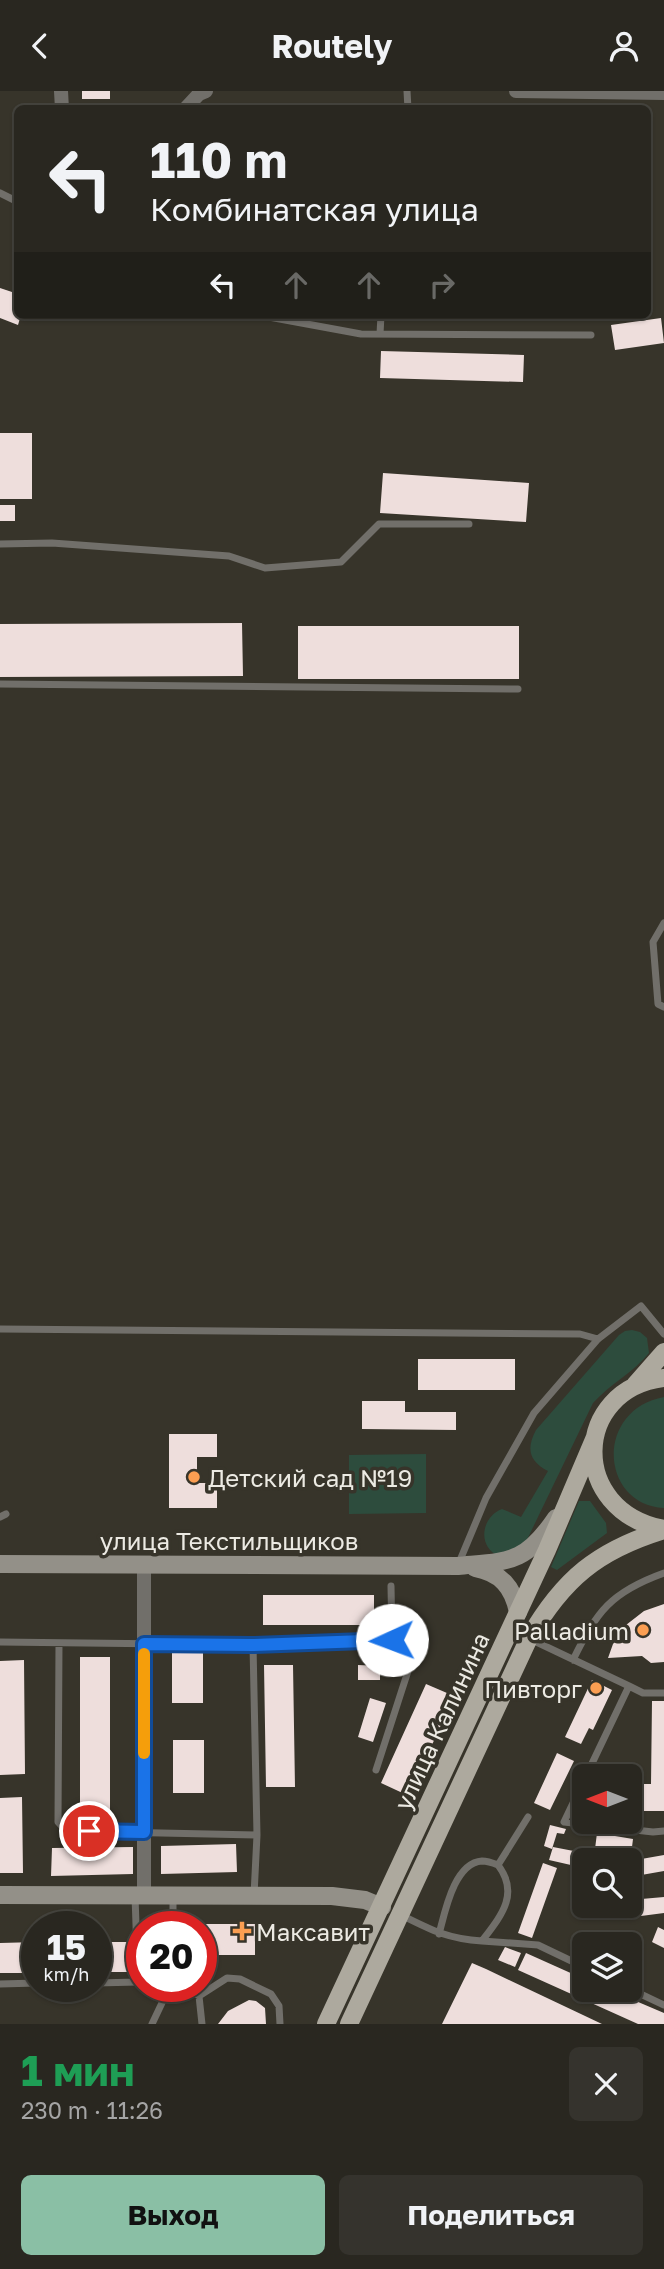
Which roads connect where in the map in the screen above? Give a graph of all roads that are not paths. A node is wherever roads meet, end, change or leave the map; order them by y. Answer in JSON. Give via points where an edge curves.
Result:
{"nodes":[{"id":1,"x":206,"y":91,"type":"edge"},
{"id":2,"x":516,"y":91,"type":"edge"},
{"id":3,"x":664,"y":93,"type":"edge"},
{"id":4,"x":189,"y":105,"type":"edge"},
{"id":5,"x":280,"y":319,"type":"edge"},
{"id":6,"x":381,"y":319,"type":"edge"},
{"id":7,"x":380,"y":334,"type":"junction"},
{"id":8,"x":591,"y":335,"type":"dead end"},
{"id":9,"x":470,"y":524,"type":"dead end"},
{"id":10,"x":0,"y":544,"type":"edge"},
{"id":11,"x":0,"y":684,"type":"edge"},
{"id":12,"x":519,"y":689,"type":"dead end"},
{"id":13,"x":664,"y":923,"type":"edge"},
{"id":14,"x":664,"y":1007,"type":"edge"},
{"id":15,"x":663,"y":1328,"type":"edge"},
{"id":16,"x":0,"y":1329,"type":"edge"},
{"id":17,"x":598,"y":1339,"type":"junction"},
{"id":18,"x":664,"y":1352,"type":"edge"},
{"id":19,"x":664,"y":1378,"type":"edge"},
{"id":20,"x":632,"y":1387,"type":"junction"},
{"id":21,"x":595,"y":1437,"type":"junction"},
{"id":22,"x":566,"y":1502,"type":"junction"},
{"id":23,"x":664,"y":1529,"type":"edge"},
{"id":24,"x":0,"y":1564,"type":"edge"},
{"id":25,"x":144,"y":1565,"type":"junction"},
{"id":26,"x":458,"y":1566,"type":"junction"},
{"id":27,"x":664,"y":1573,"type":"edge"},
{"id":28,"x":391,"y":1586,"type":"dead end"},
{"id":29,"x":518,"y":1612,"type":"junction"},
{"id":30,"x":529,"y":1638,"type":"junction"},
{"id":31,"x":392,"y":1640,"type":"junction"},
{"id":32,"x":0,"y":1642,"type":"edge"},
{"id":33,"x":59,"y":1643,"type":"junction"},
{"id":34,"x":144,"y":1644,"type":"junction"},
{"id":35,"x":253,"y":1645,"type":"junction"},
{"id":36,"x":573,"y":1660,"type":"junction"},
{"id":37,"x":629,"y":1686,"type":"junction"},
{"id":38,"x":664,"y":1693,"type":"edge"},
{"id":39,"x":592,"y":1764,"type":"edge"},
{"id":40,"x":376,"y":1770,"type":"dead end"},
{"id":41,"x":572,"y":1805,"type":"edge"},
{"id":42,"x":528,"y":1817,"type":"dead end"},
{"id":43,"x":572,"y":1823,"type":"edge"},
{"id":44,"x":642,"y":1831,"type":"edge"},
{"id":45,"x":664,"y":1831,"type":"edge"},
{"id":46,"x":144,"y":1832,"type":"junction"},
{"id":47,"x":257,"y":1835,"type":"junction"},
{"id":48,"x":498,"y":1864,"type":"junction"},
{"id":49,"x":0,"y":1895,"type":"edge"},
{"id":50,"x":139,"y":1895,"type":"junction"},
{"id":51,"x":173,"y":1895,"type":"junction"},
{"id":52,"x":254,"y":1895,"type":"junction"},
{"id":53,"x":382,"y":1907,"type":"junction"},
{"id":54,"x":173,"y":1911,"type":"edge"},
{"id":55,"x":400,"y":1915,"type":"junction"},
{"id":56,"x":439,"y":1934,"type":"junction"},
{"id":57,"x":482,"y":1941,"type":"junction"},
{"id":58,"x":572,"y":1961,"type":"edge"},
{"id":59,"x":21,"y":1983,"type":"edge"},
{"id":60,"x":112,"y":1983,"type":"edge"},
{"id":61,"x":0,"y":1984,"type":"edge"},
{"id":62,"x":217,"y":1984,"type":"edge"},
{"id":63,"x":642,"y":1995,"type":"edge"},
{"id":64,"x":162,"y":2002,"type":"edge"},
{"id":65,"x":200,"y":2002,"type":"edge"},
{"id":66,"x":664,"y":2005,"type":"edge"},
{"id":67,"x":152,"y":2024,"type":"edge"},
{"id":68,"x":202,"y":2024,"type":"edge"},
{"id":69,"x":279,"y":2024,"type":"edge"},
{"id":70,"x":326,"y":2024,"type":"edge"},
{"id":71,"x":349,"y":2024,"type":"edge"}],
"edges":[{"from":1,"to":4,"type":"street"},
{"from":2,"to":3,"type":"street"},
{"from":5,"to":7,"type":"lane"},
{"from":6,"to":7,"type":"lane"},
{"from":7,"to":8,"type":"lane"},
{"from":9,"to":10,"type":"lane","via":[[379,524],[341,562],[265,568],[229,556],[52,543]]},
{"from":11,"to":12,"type":"lane"},
{"from":13,"to":14,"type":"lane","via":[[653,942],[658,1004]]},
{"from":15,"to":17,"type":"lane","via":[[641,1306]]},
{"from":16,"to":17,"type":"lane","via":[[580,1334]]},
{"from":17,"to":26,"type":"lane","via":[[534,1413],[486,1498]]},
{"from":18,"to":20,"type":"main road"},
{"from":19,"to":20,"type":"main road"},
{"from":20,"to":21,"type":"main road","name":"улица Калинина","via":[[610,1406]]},
{"from":21,"to":22,"type":"main road","name":"улица Калинина"},
{"from":21,"to":23,"type":"main road","via":[[594,1460],[604,1492],[632,1519]]},
{"from":22,"to":26,"type":"street","name":"улица Текстильщиков","via":[[544,1536],[520,1556]]},
{"from":22,"to":29,"type":"main road","name":"улица Калинина"},
{"from":23,"to":30,"type":"main road","name":"улица Калинина","via":[[618,1547],[583,1569],[545,1610]]},
{"from":24,"to":25,"type":"street","name":"улица Текстильщиков"},
{"from":25,"to":26,"type":"street","name":"улица Текстильщиков"},
{"from":25,"to":34,"type":"street"},
{"from":26,"to":29,"type":"street","name":"улица Текстильщиков","via":[[486,1570],[503,1580]]},
{"from":27,"to":36,"type":"lane","via":[[632,1586],[606,1604]]},
{"from":28,"to":31,"type":"lane"},
{"from":29,"to":53,"type":"main road","name":"улица Калинина"},
{"from":30,"to":36,"type":"lane"},
{"from":30,"to":55,"type":"main road","name":"улица Калинина"},
{"from":31,"to":35,"type":"lane"},
{"from":31,"to":40,"type":"lane","via":[[410,1652],[409,1668]]},
{"from":32,"to":33,"type":"lane"},
{"from":33,"to":34,"type":"lane"},
{"from":33,"to":46,"type":"lane","via":[[58,1822],[66,1831]]},
{"from":34,"to":35,"type":"lane"},
{"from":34,"to":46,"type":"street"},
{"from":35,"to":47,"type":"lane"},
{"from":36,"to":37,"type":"lane"},
{"from":37,"to":38,"type":"lane","via":[[643,1693]]},
{"from":37,"to":39,"type":"lane"},
{"from":41,"to":43,"type":"lane","via":[[564,1822]]},
{"from":42,"to":48,"type":"lane"},
{"from":44,"to":45,"type":"lane"},
{"from":46,"to":47,"type":"lane"},
{"from":46,"to":50,"type":"street"},
{"from":47,"to":52,"type":"lane"},
{"from":48,"to":56,"type":"lane","via":[[472,1864],[459,1875]]},
{"from":48,"to":57,"type":"lane","via":[[507,1876],[508,1891],[503,1912]]},
{"from":49,"to":50,"type":"street"},
{"from":50,"to":51,"type":"street"},
{"from":50,"to":60,"type":"lane","via":[[138,1982]]},
{"from":51,"to":52,"type":"street"},
{"from":51,"to":54,"type":"lane"},
{"from":52,"to":53,"type":"street","via":[[332,1896]]},
{"from":53,"to":55,"type":"main road"},
{"from":53,"to":70,"type":"main road","name":"улица Калинина"},
{"from":55,"to":56,"type":"lane"},
{"from":55,"to":71,"type":"main road","name":"улица Калинина"},
{"from":56,"to":57,"type":"lane"},
{"from":57,"to":58,"type":"lane","via":[[538,1945]]},
{"from":59,"to":61,"type":"lane"},
{"from":62,"to":69,"type":"lane","via":[[227,1978],[240,1979],[271,1994],[279,2005]]},
{"from":63,"to":66,"type":"lane"},
{"from":64,"to":67,"type":"lane"},
{"from":65,"to":68,"type":"lane"}]}
